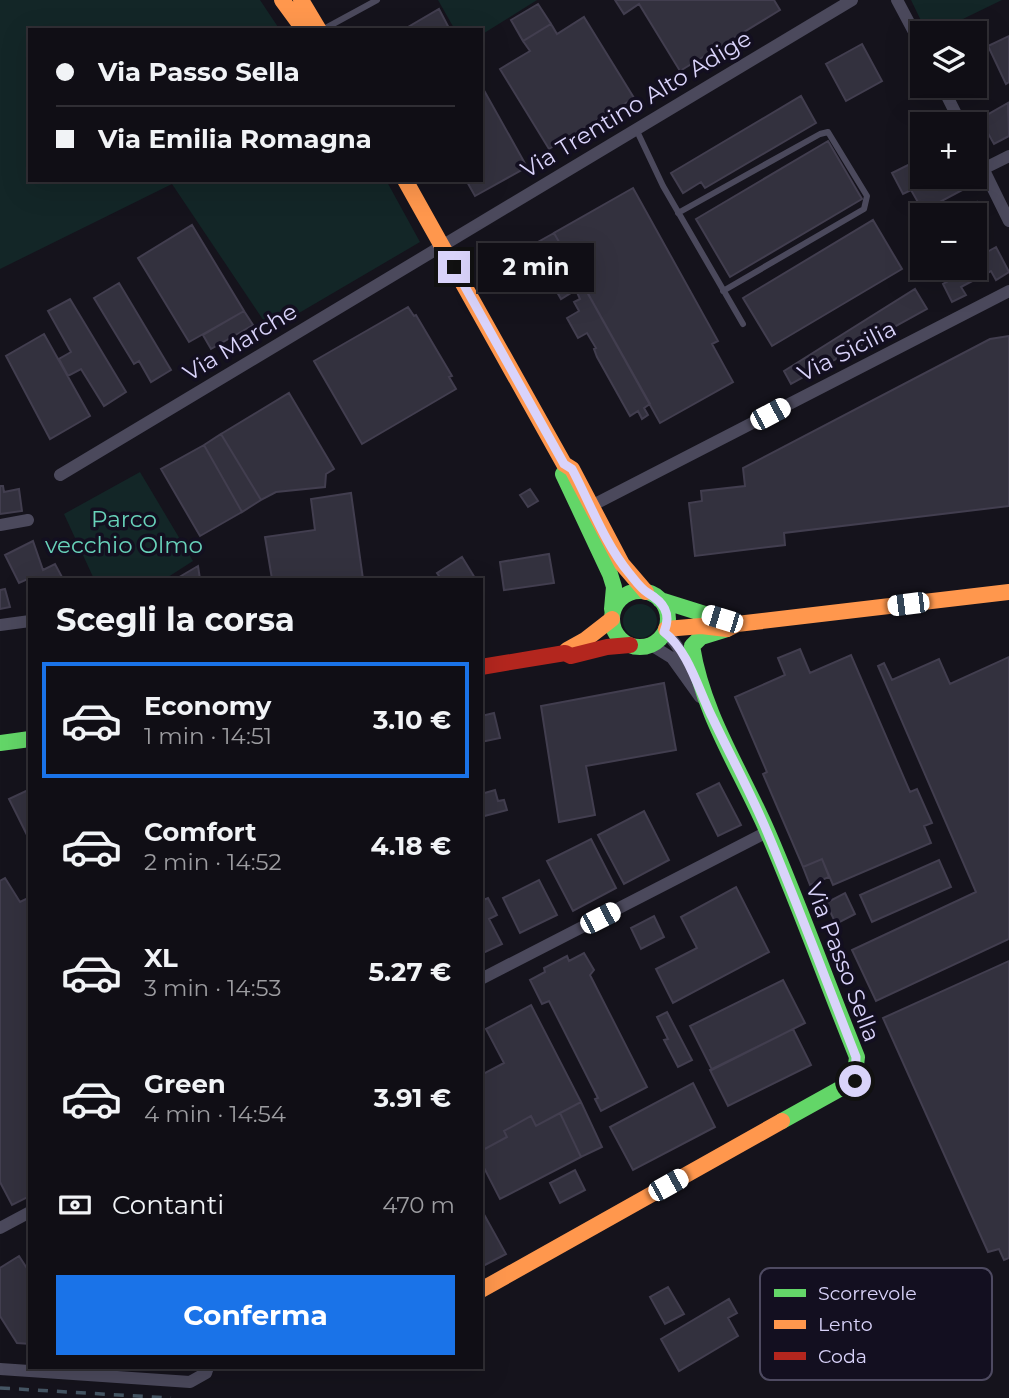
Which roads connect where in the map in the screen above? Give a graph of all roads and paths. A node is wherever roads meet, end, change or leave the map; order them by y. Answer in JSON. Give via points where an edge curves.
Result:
{"nodes":[{"id":1,"x":282,"y":0,"type":"edge"},
{"id":2,"x":301,"y":0,"type":"edge"},
{"id":3,"x":377,"y":0,"type":"edge"},
{"id":4,"x":852,"y":0,"type":"edge"},
{"id":5,"x":897,"y":0,"type":"edge"},
{"id":6,"x":910,"y":24,"type":"edge"},
{"id":7,"x":303,"y":28,"type":"edge"},
{"id":8,"x":320,"y":28,"type":"edge"},
{"id":9,"x":325,"y":28,"type":"edge"},
{"id":10,"x":636,"y":129,"type":"junction"},
{"id":11,"x":1009,"y":156,"type":"edge"},
{"id":12,"x":987,"y":167,"type":"edge"},
{"id":13,"x":987,"y":177,"type":"edge"},
{"id":14,"x":406,"y":182,"type":"edge"},
{"id":15,"x":678,"y":212,"type":"junction"},
{"id":16,"x":1009,"y":221,"type":"edge"},
{"id":17,"x":441,"y":245,"type":"junction"},
{"id":18,"x":723,"y":291,"type":"junction"},
{"id":19,"x":1009,"y":291,"type":"edge"},
{"id":20,"x":743,"y":324,"type":"dead end"},
{"id":21,"x":564,"y":464,"type":"junction"},
{"id":22,"x":60,"y":475,"type":"dead end"},
{"id":23,"x":591,"y":506,"type":"junction"},
{"id":24,"x":28,"y":520,"type":"dead end"},
{"id":25,"x":0,"y":526,"type":"edge"},
{"id":26,"x":1009,"y":592,"type":"edge"},
{"id":27,"x":653,"y":596,"type":"junction"},
{"id":28,"x":612,"y":615,"type":"junction"},
{"id":29,"x":28,"y":621,"type":"edge"},
{"id":30,"x":0,"y":625,"type":"edge"},
{"id":31,"x":732,"y":627,"type":"junction"},
{"id":32,"x":665,"y":631,"type":"junction"},
{"id":33,"x":630,"y":645,"type":"junction"},
{"id":34,"x":651,"y":645,"type":"junction"},
{"id":35,"x":565,"y":653,"type":"junction"},
{"id":36,"x":483,"y":667,"type":"edge"},
{"id":37,"x":695,"y":674,"type":"junction"},
{"id":38,"x":704,"y":701,"type":"junction"},
{"id":39,"x":28,"y":739,"type":"edge"},
{"id":40,"x":0,"y":743,"type":"edge"},
{"id":41,"x":767,"y":832,"type":"junction"},
{"id":42,"x":483,"y":978,"type":"edge"},
{"id":43,"x":28,"y":1213,"type":"edge"},
{"id":44,"x":0,"y":1228,"type":"edge"},
{"id":45,"x":483,"y":1289,"type":"edge"},
{"id":46,"x":0,"y":1369,"type":"edge"},
{"id":47,"x":204,"y":1372,"type":"edge"}],
"edges":[{"from":1,"to":7,"type":"street"},
{"from":2,"to":8,"type":"street"},
{"from":3,"to":9,"type":"lane"},
{"from":4,"to":10,"type":"street","name":"Via Trentino Alto Adige"},
{"from":5,"to":6,"type":"street"},
{"from":10,"to":15,"type":"lane"},
{"from":10,"to":17,"type":"street","name":"Via Trentino Alto Adige"},
{"from":11,"to":12,"type":"street"},
{"from":13,"to":16,"type":"street"},
{"from":14,"to":17,"type":"street"},
{"from":15,"to":18,"type":"lane"},
{"from":15,"to":18,"type":"lane","via":[[828,132],[867,196],[864,209]]},
{"from":17,"to":21,"type":"street"},
{"from":17,"to":22,"type":"street","name":"Via Marche"},
{"from":18,"to":20,"type":"lane"},
{"from":19,"to":23,"type":"street","name":"Via Sicilia"},
{"from":21,"to":23,"type":"street","via":[[572,469]]},
{"from":21,"to":28,"type":"street","via":[[562,472],[572,497],[610,573]]},
{"from":23,"to":27,"type":"street","via":[[622,564]]},
{"from":24,"to":25,"type":"street"},
{"from":26,"to":31,"type":"street"},
{"from":27,"to":28,"type":"street","via":[[638,592],[622,598]]},
{"from":27,"to":31,"type":"street"},
{"from":27,"to":32,"type":"street","via":[[666,611]]},
{"from":28,"to":33,"type":"street","via":[[617,635]]},
{"from":28,"to":35,"type":"street"},
{"from":29,"to":30,"type":"street"},
{"from":31,"to":32,"type":"street"},
{"from":31,"to":37,"type":"street","name":"Via Passo Sella","via":[[701,637],[692,646]]},
{"from":32,"to":34,"type":"street"},
{"from":32,"to":37,"type":"street","name":"Via Passo Sella"},
{"from":33,"to":34,"type":"street"},
{"from":33,"to":35,"type":"street","via":[[571,656]]},
{"from":34,"to":38,"type":"street","name":"Via Passo Sella","via":[[672,658]]},
{"from":35,"to":36,"type":"street"},
{"from":37,"to":38,"type":"street","name":"Via Passo Sella"},
{"from":38,"to":41,"type":"street","name":"Via Passo Sella"},
{"from":39,"to":40,"type":"street"},
{"from":41,"to":42,"type":"street"},
{"from":41,"to":45,"type":"street","name":"Via Passo Sella","via":[[856,1057],[855,1081]]},
{"from":43,"to":44,"type":"street"},
{"from":46,"to":47,"type":"street","via":[[190,1382]]}]}
